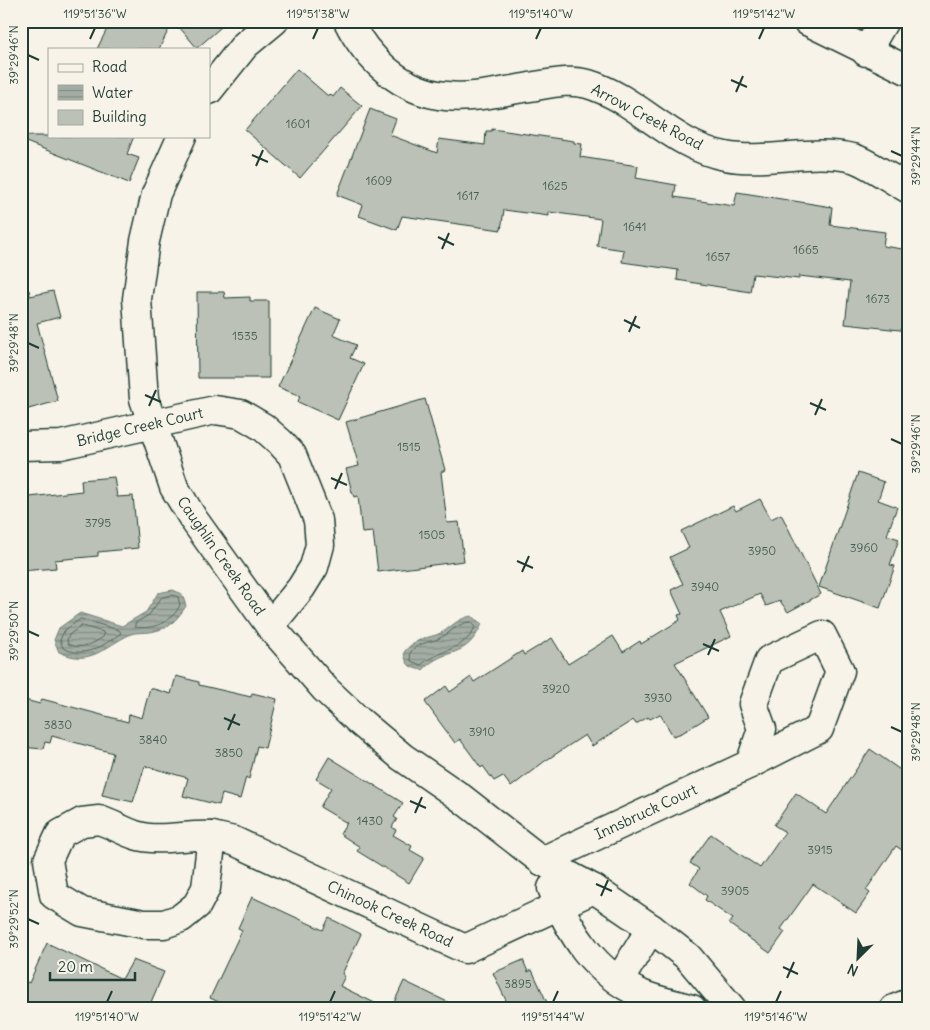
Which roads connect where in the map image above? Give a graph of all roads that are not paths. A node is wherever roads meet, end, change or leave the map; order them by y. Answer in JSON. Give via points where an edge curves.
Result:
{"nodes":[{"id":1,"x":274,"y":21,"type":"edge"},
{"id":2,"x":348,"y":21,"type":"edge"},
{"id":3,"x":807,"y":21,"type":"edge"},
{"id":4,"x":884,"y":21,"type":"edge"},
{"id":5,"x":866,"y":52,"type":"junction"},
{"id":6,"x":909,"y":71,"type":"edge"},
{"id":7,"x":210,"y":89,"type":"edge"},
{"id":8,"x":181,"y":138,"type":"edge"},
{"id":9,"x":909,"y":189,"type":"edge"},
{"id":10,"x":154,"y":423,"type":"junction"},
{"id":11,"x":21,"y":446,"type":"edge"},
{"id":12,"x":270,"y":626,"type":"junction"},
{"id":13,"x":750,"y":764,"type":"junction"},
{"id":14,"x":212,"y":836,"type":"junction"},
{"id":15,"x":542,"y":861,"type":"junction"},
{"id":16,"x":594,"y":889,"type":"junction"},
{"id":17,"x":559,"y":905,"type":"junction"},
{"id":18,"x":651,"y":928,"type":"junction"},
{"id":19,"x":619,"y":981,"type":"junction"},
{"id":20,"x":909,"y":1003,"type":"edge"},
{"id":21,"x":692,"y":1009,"type":"edge"},
{"id":22,"x":732,"y":1009,"type":"edge"},
{"id":23,"x":894,"y":1009,"type":"edge"}],
"edges":[{"from":1,"to":7,"type":"street","via":[[245,45]]},
{"from":2,"to":9,"type":"street","name":"Arrow Creek Road","via":[[369,56],[391,76],[444,96],[468,96],[558,81],[588,84],[619,98],[695,146],[724,156],[762,158],[812,153],[854,158]]},
{"from":3,"to":5,"type":"street"},
{"from":4,"to":5,"type":"street"},
{"from":5,"to":6,"type":"street"},
{"from":8,"to":10,"type":"street","name":"Caughlin Creek Road","via":[[156,194],[137,299],[144,399]]},
{"from":10,"to":11,"type":"street","name":"Bridge Creek Court","via":[[61,445]]},
{"from":10,"to":12,"type":"street","name":"Caughlin Creek Road","via":[[174,487],[215,552]]},
{"from":10,"to":12,"type":"street","name":"Bridge Creek Court","via":[[215,410],[241,414],[263,427],[292,455],[318,520],[320,545],[310,574]]},
{"from":12,"to":15,"type":"street","name":"Caughlin Creek Road","via":[[325,689],[359,721]]},
{"from":13,"to":13,"type":"street","name":"Innsbruck Court","via":[[762,729],[753,704],[769,660],[822,635],[840,670],[819,729]]},
{"from":13,"to":15,"type":"street","name":"Innsbruck Court"},
{"from":14,"to":14,"type":"street","name":"Chinook Creek Road","via":[[206,888],[197,906],[181,918],[164,924],[82,912],[54,894],[48,860],[60,834],[82,822],[99,820],[135,835],[155,838]]},
{"from":14,"to":17,"type":"street","name":"Chinook Creek Road","via":[[234,841],[465,949]]},
{"from":15,"to":16,"type":"street","name":"Caughlin Creek Road"},
{"from":15,"to":17,"type":"street"},
{"from":16,"to":17,"type":"street","name":"Chinook Creek Road"},
{"from":16,"to":18,"type":"street","name":"Caughlin Creek Road"},
{"from":17,"to":19,"type":"street","via":[[589,957]]},
{"from":18,"to":19,"type":"street"},
{"from":18,"to":22,"type":"street","name":"Caughlin Creek Road","via":[[688,957]]},
{"from":19,"to":21,"type":"street","via":[[641,994]]},
{"from":20,"to":23,"type":"street"}]}
